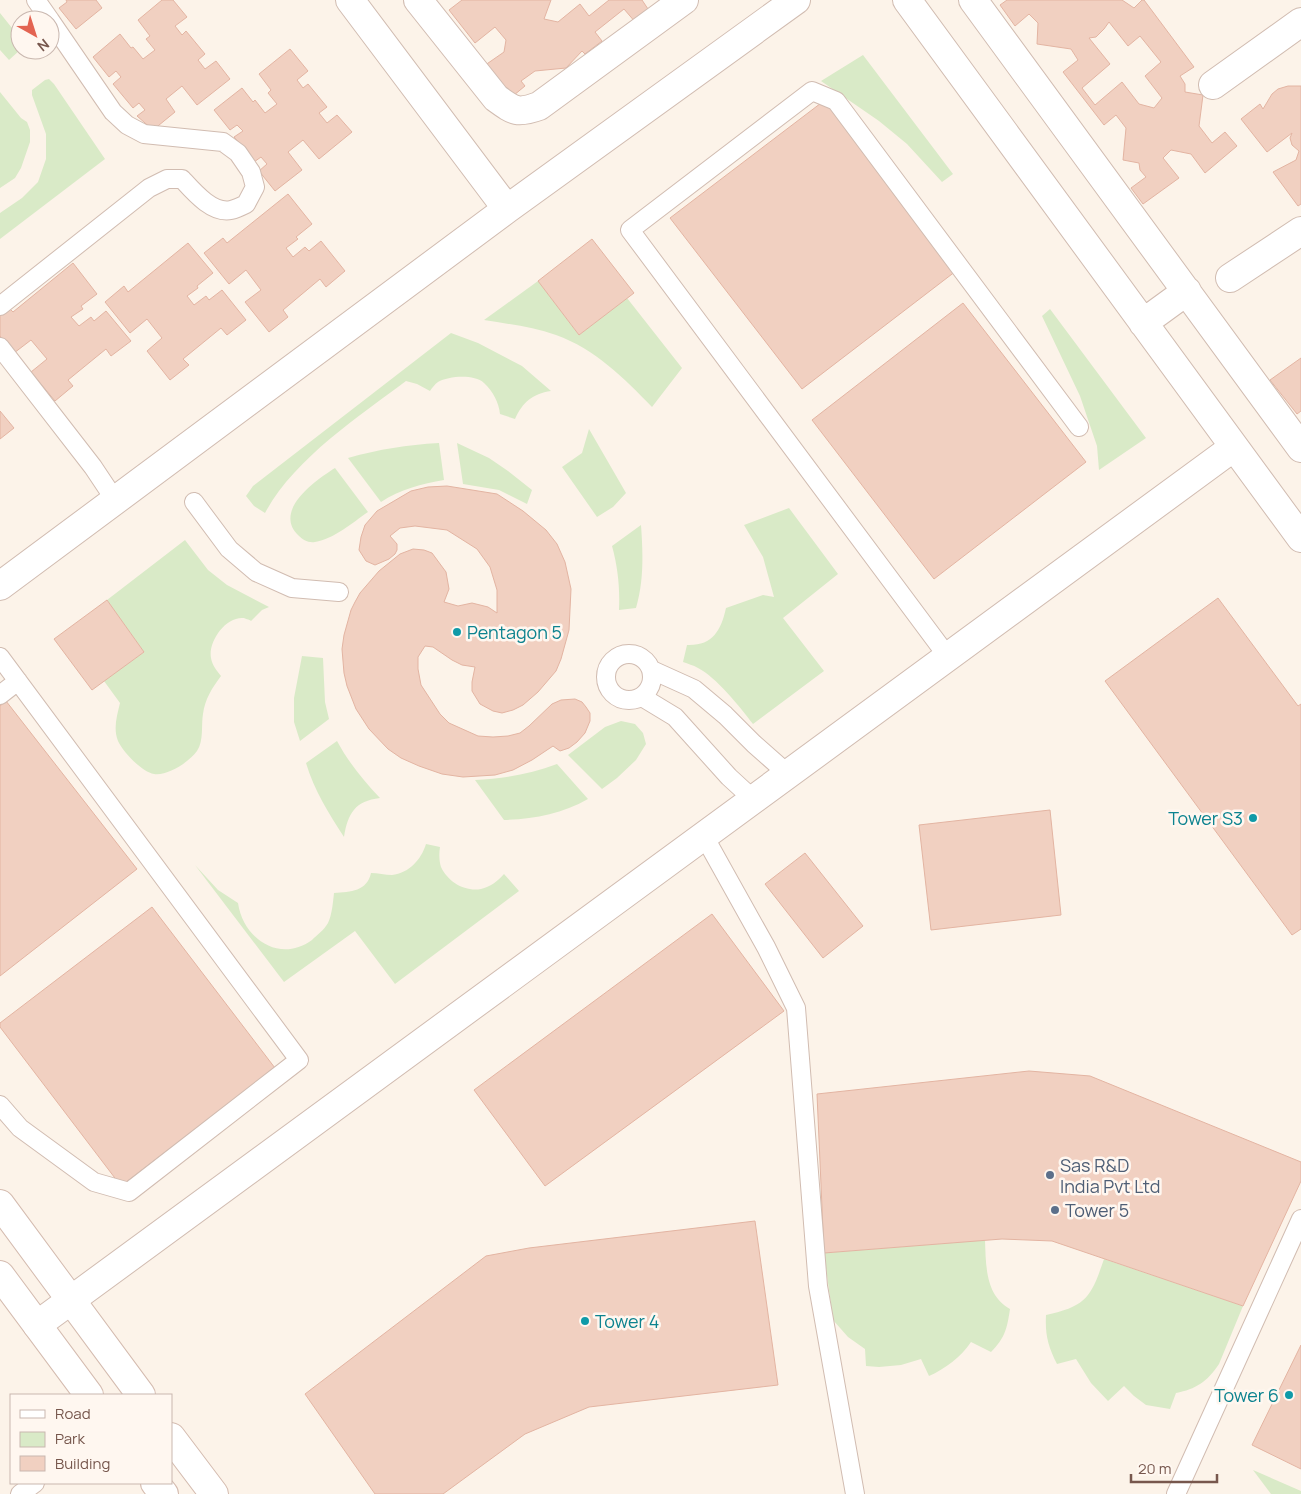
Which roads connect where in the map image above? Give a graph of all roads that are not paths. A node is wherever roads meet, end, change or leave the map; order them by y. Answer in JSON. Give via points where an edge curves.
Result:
{"nodes":[{"id":1,"x":350,"y":0,"type":"edge"},
{"id":2,"x":418,"y":0,"type":"edge"},
{"id":3,"x":684,"y":0,"type":"edge"},
{"id":4,"x":796,"y":0,"type":"edge"},
{"id":5,"x":907,"y":0,"type":"edge"},
{"id":6,"x":973,"y":0,"type":"edge"},
{"id":7,"x":1301,"y":22,"type":"edge"},
{"id":8,"x":60,"y":35,"type":"edge"},
{"id":9,"x":1213,"y":85,"type":"dead end"},
{"id":10,"x":506,"y":209,"type":"junction"},
{"id":11,"x":1301,"y":232,"type":"edge"},
{"id":12,"x":1230,"y":278,"type":"dead end"},
{"id":13,"x":1186,"y":291,"type":"junction"},
{"id":14,"x":0,"y":306,"type":"edge"},
{"id":15,"x":1144,"y":323,"type":"junction"},
{"id":16,"x":0,"y":348,"type":"edge"},
{"id":17,"x":1079,"y":426,"type":"dead end"},
{"id":18,"x":1234,"y":447,"type":"junction"},
{"id":19,"x":1301,"y":448,"type":"edge"},
{"id":20,"x":115,"y":500,"type":"junction"},
{"id":21,"x":194,"y":502,"type":"dead end"},
{"id":22,"x":1301,"y":538,"type":"edge"},
{"id":23,"x":0,"y":586,"type":"edge"},
{"id":24,"x":339,"y":592,"type":"dead end"},
{"id":25,"x":0,"y":657,"type":"edge"},
{"id":26,"x":948,"y":657,"type":"junction"},
{"id":27,"x":652,"y":670,"type":"junction"},
{"id":28,"x":18,"y":681,"type":"junction"},
{"id":29,"x":0,"y":695,"type":"edge"},
{"id":30,"x":642,"y":697,"type":"junction"},
{"id":31,"x":788,"y":774,"type":"junction"},
{"id":32,"x":753,"y":800,"type":"junction"},
{"id":33,"x":704,"y":836,"type":"junction"},
{"id":34,"x":0,"y":1105,"type":"edge"},
{"id":35,"x":0,"y":1204,"type":"edge"},
{"id":36,"x":1301,"y":1219,"type":"edge"},
{"id":37,"x":0,"y":1275,"type":"edge"},
{"id":38,"x":70,"y":1300,"type":"junction"},
{"id":39,"x":37,"y":1325,"type":"junction"},
{"id":40,"x":88,"y":1394,"type":"edge"},
{"id":41,"x":140,"y":1394,"type":"edge"},
{"id":42,"x":172,"y":1438,"type":"edge"},
{"id":43,"x":34,"y":1484,"type":"edge"},
{"id":44,"x":156,"y":1484,"type":"edge"},
{"id":45,"x":20,"y":1494,"type":"edge"},
{"id":46,"x":164,"y":1494,"type":"edge"},
{"id":47,"x":214,"y":1494,"type":"edge"},
{"id":48,"x":855,"y":1494,"type":"edge"},
{"id":49,"x":1176,"y":1494,"type":"edge"}],
"edges":[{"from":1,"to":10,"type":"street"},
{"from":2,"to":3,"type":"street","via":[[496,98],[523,112],[539,106]]},
{"from":4,"to":10,"type":"street"},
{"from":5,"to":15,"type":"street"},
{"from":6,"to":13,"type":"street"},
{"from":7,"to":9,"type":"street"},
{"from":8,"to":14,"type":"lane","via":[[113,112],[128,125],[144,134],[223,142],[238,153],[251,172],[255,187],[246,204],[229,210],[214,207],[199,198],[182,179],[168,179],[149,188]]},
{"from":10,"to":20,"type":"street"},
{"from":11,"to":12,"type":"street"},
{"from":13,"to":15,"type":"street"},
{"from":13,"to":19,"type":"street"},
{"from":15,"to":18,"type":"street"},
{"from":16,"to":20,"type":"lane"},
{"from":17,"to":26,"type":"lane","via":[[836,101],[812,91],[630,230]]},
{"from":18,"to":22,"type":"street"},
{"from":18,"to":26,"type":"street"},
{"from":20,"to":23,"type":"street"},
{"from":21,"to":24,"type":"lane","via":[[229,549],[256,572],[292,588]]},
{"from":25,"to":28,"type":"lane"},
{"from":26,"to":31,"type":"street"},
{"from":27,"to":30,"type":"lane","via":[[651,685]]},
{"from":27,"to":30,"type":"lane","via":[[643,658],[628,653],[614,660],[606,673],[608,688],[619,699]]},
{"from":27,"to":31,"type":"lane","via":[[694,689]]},
{"from":28,"to":29,"type":"lane"},
{"from":28,"to":34,"type":"lane","via":[[300,1060],[129,1192],[94,1182],[20,1128]]},
{"from":30,"to":32,"type":"lane","via":[[675,717]]},
{"from":31,"to":32,"type":"street"},
{"from":32,"to":33,"type":"street"},
{"from":33,"to":38,"type":"street"},
{"from":33,"to":48,"type":"lane","via":[[796,1008],[818,1286]]},
{"from":35,"to":38,"type":"street"},
{"from":36,"to":49,"type":"lane"},
{"from":37,"to":39,"type":"street"},
{"from":38,"to":39,"type":"street"},
{"from":38,"to":41,"type":"street"},
{"from":39,"to":40,"type":"street"},
{"from":42,"to":47,"type":"street"},
{"from":43,"to":45,"type":"lane"},
{"from":44,"to":46,"type":"street"}]}
